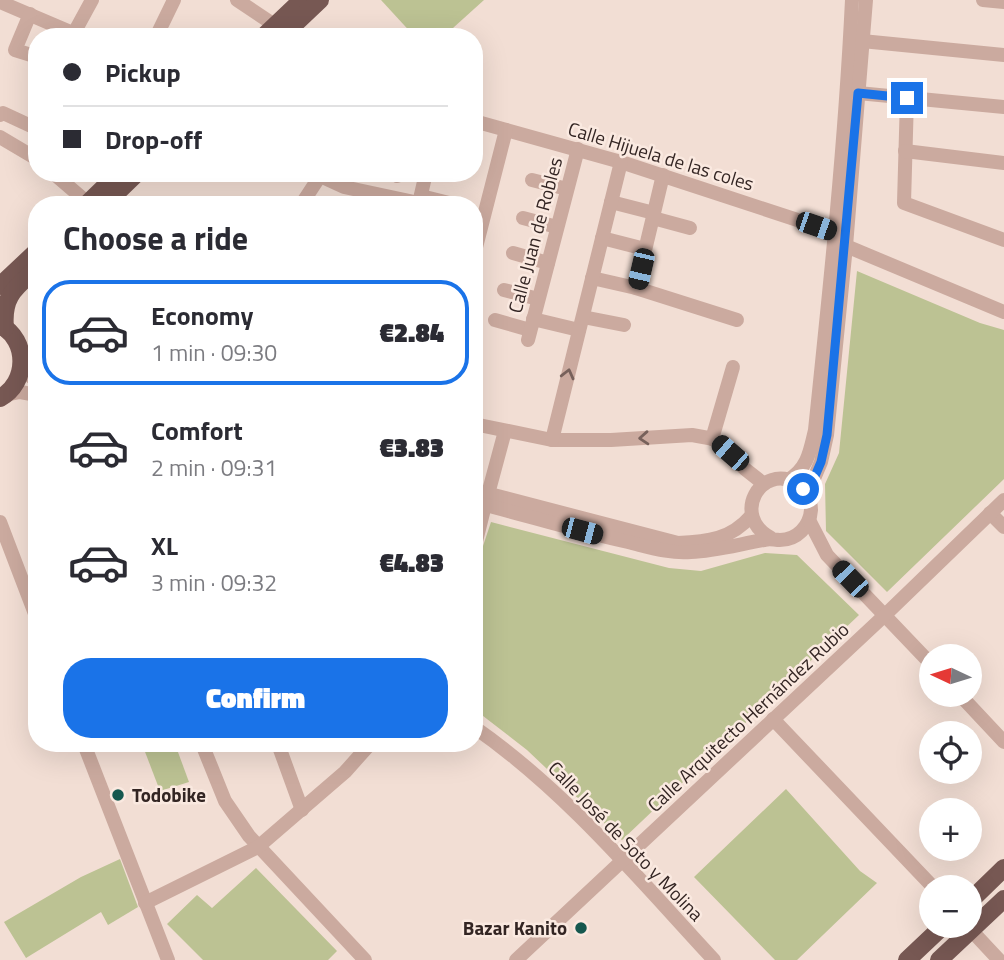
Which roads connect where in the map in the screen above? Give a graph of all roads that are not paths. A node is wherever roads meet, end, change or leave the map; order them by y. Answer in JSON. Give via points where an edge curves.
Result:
{"nodes":[{"id":1,"x":92,"y":0,"type":"edge"},
{"id":2,"x":174,"y":0,"type":"edge"},
{"id":3,"x":237,"y":0,"type":"edge"},
{"id":4,"x":302,"y":0,"type":"edge"},
{"id":5,"x":320,"y":0,"type":"edge"},
{"id":6,"x":852,"y":0,"type":"edge"},
{"id":7,"x":866,"y":0,"type":"edge"},
{"id":8,"x":983,"y":0,"type":"edge"},
{"id":9,"x":0,"y":2,"type":"edge"},
{"id":10,"x":1004,"y":2,"type":"edge"},
{"id":11,"x":30,"y":14,"type":"junction"},
{"id":12,"x":62,"y":28,"type":"edge"},
{"id":13,"x":81,"y":28,"type":"edge"},
{"id":14,"x":160,"y":28,"type":"edge"},
{"id":15,"x":272,"y":28,"type":"edge"},
{"id":16,"x":283,"y":28,"type":"edge"},
{"id":17,"x":286,"y":28,"type":"edge"},
{"id":18,"x":862,"y":41,"type":"junction"},
{"id":19,"x":28,"y":54,"type":"edge"},
{"id":20,"x":1004,"y":55,"type":"edge"},
{"id":21,"x":858,"y":93,"type":"junction"},
{"id":22,"x":907,"y":98,"type":"junction"},
{"id":23,"x":1004,"y":107,"type":"edge"},
{"id":24,"x":0,"y":115,"type":"edge"},
{"id":25,"x":483,"y":124,"type":"edge"},
{"id":26,"x":28,"y":125,"type":"edge"},
{"id":27,"x":506,"y":130,"type":"junction"},
{"id":28,"x":0,"y":137,"type":"edge"},
{"id":29,"x":578,"y":149,"type":"junction"},
{"id":30,"x":905,"y":151,"type":"junction"},
{"id":31,"x":28,"y":154,"type":"edge"},
{"id":32,"x":621,"y":162,"type":"junction"},
{"id":33,"x":1004,"y":163,"type":"edge"},
{"id":34,"x":663,"y":175,"type":"junction"},
{"id":35,"x":532,"y":180,"type":"dead end"},
{"id":36,"x":64,"y":182,"type":"edge"},
{"id":37,"x":111,"y":182,"type":"edge"},
{"id":38,"x":124,"y":182,"type":"edge"},
{"id":39,"x":335,"y":182,"type":"edge"},
{"id":40,"x":567,"y":189,"type":"junction"},
{"id":41,"x":82,"y":196,"type":"edge"},
{"id":42,"x":99,"y":196,"type":"edge"},
{"id":43,"x":104,"y":196,"type":"edge"},
{"id":44,"x":393,"y":196,"type":"edge"},
{"id":45,"x":611,"y":202,"type":"junction"},
{"id":46,"x":653,"y":215,"type":"junction"},
{"id":47,"x":523,"y":218,"type":"dead end"},
{"id":48,"x":483,"y":220,"type":"edge"},
{"id":49,"x":557,"y":227,"type":"junction"},
{"id":50,"x":690,"y":228,"type":"dead end"},
{"id":51,"x":834,"y":232,"type":"junction"},
{"id":52,"x":602,"y":238,"type":"junction"},
{"id":53,"x":1004,"y":240,"type":"edge"},
{"id":54,"x":846,"y":246,"type":"junction"},
{"id":55,"x":645,"y":249,"type":"junction"},
{"id":56,"x":513,"y":253,"type":"dead end"},
{"id":57,"x":28,"y":260,"type":"edge"},
{"id":58,"x":548,"y":263,"type":"junction"},
{"id":59,"x":28,"y":277,"type":"edge"},
{"id":60,"x":592,"y":278,"type":"junction"},
{"id":61,"x":0,"y":286,"type":"edge"},
{"id":62,"x":636,"y":288,"type":"junction"},
{"id":63,"x":504,"y":290,"type":"dead end"},
{"id":64,"x":538,"y":299,"type":"junction"},
{"id":65,"x":1004,"y":312,"type":"edge"},
{"id":66,"x":495,"y":320,"type":"dead end"},
{"id":67,"x":737,"y":320,"type":"dead end"},
{"id":68,"x":581,"y":323,"type":"junction"},
{"id":69,"x":624,"y":326,"type":"dead end"},
{"id":70,"x":2,"y":327,"type":"edge"},
{"id":71,"x":531,"y":329,"type":"junction"},
{"id":72,"x":22,"y":359,"type":"junction"},
{"id":73,"x":733,"y":367,"type":"dead end"},
{"id":74,"x":28,"y":374,"type":"edge"},
{"id":75,"x":28,"y":394,"type":"edge"},
{"id":76,"x":2,"y":397,"type":"edge"},
{"id":77,"x":483,"y":426,"type":"edge"},
{"id":78,"x":505,"y":431,"type":"junction"},
{"id":79,"x":712,"y":439,"type":"junction"},
{"id":80,"x":552,"y":440,"type":"junction"},
{"id":81,"x":788,"y":480,"type":"junction"},
{"id":82,"x":764,"y":484,"type":"junction"},
{"id":83,"x":483,"y":490,"type":"edge"},
{"id":84,"x":807,"y":495,"type":"junction"},
{"id":85,"x":483,"y":499,"type":"edge"},
{"id":86,"x":483,"y":499,"type":"edge"},
{"id":87,"x":1004,"y":500,"type":"edge"},
{"id":88,"x":990,"y":513,"type":"junction"},
{"id":89,"x":751,"y":516,"type":"junction"},
{"id":90,"x":809,"y":520,"type":"junction"},
{"id":91,"x":0,"y":522,"type":"edge"},
{"id":92,"x":1004,"y":527,"type":"edge"},
{"id":93,"x":771,"y":538,"type":"junction"},
{"id":94,"x":788,"y":539,"type":"junction"},
{"id":95,"x":827,"y":555,"type":"junction"},
{"id":96,"x":28,"y":595,"type":"edge"},
{"id":97,"x":885,"y":615,"type":"junction"},
{"id":98,"x":919,"y":651,"type":"edge"},
{"id":99,"x":971,"y":707,"type":"edge"},
{"id":100,"x":773,"y":719,"type":"junction"},
{"id":101,"x":483,"y":734,"type":"edge"},
{"id":102,"x":1004,"y":742,"type":"edge"},
{"id":103,"x":87,"y":752,"type":"edge"},
{"id":104,"x":205,"y":752,"type":"edge"},
{"id":105,"x":281,"y":752,"type":"edge"},
{"id":106,"x":363,"y":752,"type":"edge"},
{"id":107,"x":302,"y":810,"type":"junction"},
{"id":108,"x":258,"y":847,"type":"junction"},
{"id":109,"x":622,"y":860,"type":"junction"},
{"id":110,"x":1004,"y":868,"type":"edge"},
{"id":111,"x":922,"y":875,"type":"edge"},
{"id":112,"x":982,"y":889,"type":"edge"},
{"id":113,"x":1004,"y":899,"type":"edge"},
{"id":114,"x":145,"y":903,"type":"junction"},
{"id":115,"x":982,"y":920,"type":"edge"},
{"id":116,"x":930,"y":938,"type":"edge"},
{"id":117,"x":962,"y":938,"type":"edge"},
{"id":118,"x":978,"y":938,"type":"edge"},
{"id":119,"x":168,"y":960,"type":"edge"},
{"id":120,"x":365,"y":960,"type":"edge"},
{"id":121,"x":516,"y":960,"type":"edge"},
{"id":122,"x":714,"y":960,"type":"edge"},
{"id":123,"x":907,"y":960,"type":"edge"},
{"id":124,"x":939,"y":960,"type":"edge"},
{"id":125,"x":999,"y":960,"type":"edge"}],
"edges":[{"from":1,"to":13,"type":"street"},
{"from":2,"to":14,"type":"street"},
{"from":3,"to":15,"type":"street"},
{"from":4,"to":16,"type":"main road"},
{"from":5,"to":17,"type":"main road"},
{"from":6,"to":51,"type":"street"},
{"from":7,"to":18,"type":"street"},
{"from":8,"to":10,"type":"street"},
{"from":9,"to":11,"type":"street"},
{"from":11,"to":12,"type":"street"},
{"from":11,"to":19,"type":"street","via":[[15,50]]},
{"from":18,"to":20,"type":"street"},
{"from":18,"to":21,"type":"street"},
{"from":21,"to":22,"type":"street"},
{"from":21,"to":54,"type":"street"},
{"from":22,"to":23,"type":"street"},
{"from":22,"to":30,"type":"street"},
{"from":24,"to":26,"type":"street"},
{"from":25,"to":27,"type":"street","name":"Calle Hijuela de las coles"},
{"from":27,"to":29,"type":"street","name":"Calle Hijuela de las coles"},
{"from":27,"to":48,"type":"street"},
{"from":28,"to":31,"type":"street"},
{"from":29,"to":32,"type":"street","name":"Calle Hijuela de las coles"},
{"from":29,"to":40,"type":"street","name":"Calle Juan de Robles"},
{"from":30,"to":33,"type":"street"},
{"from":30,"to":53,"type":"street","via":[[904,203]]},
{"from":32,"to":34,"type":"street","name":"Calle Hijuela de las coles"},
{"from":32,"to":45,"type":"street"},
{"from":34,"to":46,"type":"street"},
{"from":34,"to":51,"type":"street","name":"Calle Hijuela de las coles"},
{"from":35,"to":40,"type":"street"},
{"from":36,"to":41,"type":"street"},
{"from":37,"to":42,"type":"main road"},
{"from":38,"to":43,"type":"main road"},
{"from":39,"to":44,"type":"street"},
{"from":40,"to":49,"type":"street","name":"Calle Juan de Robles"},
{"from":45,"to":46,"type":"street"},
{"from":45,"to":52,"type":"street"},
{"from":46,"to":50,"type":"street"},
{"from":46,"to":55,"type":"street"},
{"from":47,"to":49,"type":"street"},
{"from":49,"to":58,"type":"street","name":"Calle Juan de Robles"},
{"from":51,"to":81,"type":"street","via":[[815,430],[808,458]]},
{"from":52,"to":55,"type":"street"},
{"from":52,"to":60,"type":"street"},
{"from":54,"to":65,"type":"street"},
{"from":54,"to":84,"type":"street","via":[[827,435]]},
{"from":55,"to":62,"type":"street"},
{"from":56,"to":58,"type":"street"},
{"from":57,"to":61,"type":"main road"},
{"from":58,"to":64,"type":"street","name":"Calle Juan de Robles"},
{"from":59,"to":70,"type":"main road","via":[[6,301]]},
{"from":60,"to":62,"type":"street"},
{"from":60,"to":68,"type":"street"},
{"from":62,"to":67,"type":"street"},
{"from":63,"to":64,"type":"street"},
{"from":64,"to":71,"type":"street","name":"Calle Juan de Robles"},
{"from":66,"to":71,"type":"street","name":"Calle Juan de Robles"},
{"from":68,"to":69,"type":"street"},
{"from":68,"to":71,"type":"street"},
{"from":80,"to":68,"type":"street","one_way":true},
{"from":70,"to":72,"type":"main road","via":[[14,336]]},
{"from":72,"to":74,"type":"street"},
{"from":72,"to":76,"type":"main road","via":[[15,385]]},
{"from":73,"to":79,"type":"street"},
{"from":75,"to":76,"type":"street"},
{"from":77,"to":78,"type":"street"},
{"from":78,"to":80,"type":"street"},
{"from":78,"to":83,"type":"street"},
{"from":79,"to":80,"type":"street","one_way":true,"via":[[692,435]]},
{"from":79,"to":82,"type":"street"},
{"from":81,"to":82,"type":"street"},
{"from":81,"to":84,"type":"street"},
{"from":82,"to":89,"type":"street","via":[[752,498]]},
{"from":84,"to":90,"type":"street"},
{"from":85,"to":89,"type":"street","via":[[678,543],[732,534]]},
{"from":86,"to":93,"type":"street","via":[[600,536],[668,551],[690,552]]},
{"from":87,"to":88,"type":"street","name":"Calle Arquitecto Hernández Rubio"},
{"from":88,"to":92,"type":"street"},
{"from":88,"to":97,"type":"street","name":"Calle Arquitecto Hernández Rubio"},
{"from":89,"to":93,"type":"street","via":[[755,526]]},
{"from":90,"to":94,"type":"street"},
{"from":90,"to":95,"type":"street"},
{"from":91,"to":96,"type":"street"},
{"from":93,"to":94,"type":"street"},
{"from":94,"to":95,"type":"street"},
{"from":95,"to":97,"type":"street"},
{"from":97,"to":98,"type":"street"},
{"from":97,"to":100,"type":"street","name":"Calle Arquitecto Hernández Rubio"},
{"from":99,"to":102,"type":"street"},
{"from":100,"to":109,"type":"street","name":"Calle Arquitecto Hernández Rubio"},
{"from":100,"to":111,"type":"street"},
{"from":101,"to":109,"type":"street","name":"Calle José de Soto y Molina","via":[[521,762]]},
{"from":103,"to":114,"type":"street"},
{"from":104,"to":108,"type":"street","via":[[225,801]]},
{"from":105,"to":107,"type":"street"},
{"from":106,"to":107,"type":"street"},
{"from":107,"to":108,"type":"street"},
{"from":108,"to":114,"type":"street"},
{"from":108,"to":120,"type":"street"},
{"from":109,"to":121,"type":"street","name":"Calle Arquitecto Hernández Rubio"},
{"from":109,"to":122,"type":"street","name":"Calle José de Soto y Molina"},
{"from":110,"to":112,"type":"main road"},
{"from":113,"to":115,"type":"main road"},
{"from":114,"to":119,"type":"street"},
{"from":116,"to":123,"type":"main road"},
{"from":117,"to":124,"type":"main road"},
{"from":118,"to":125,"type":"street"}]}
